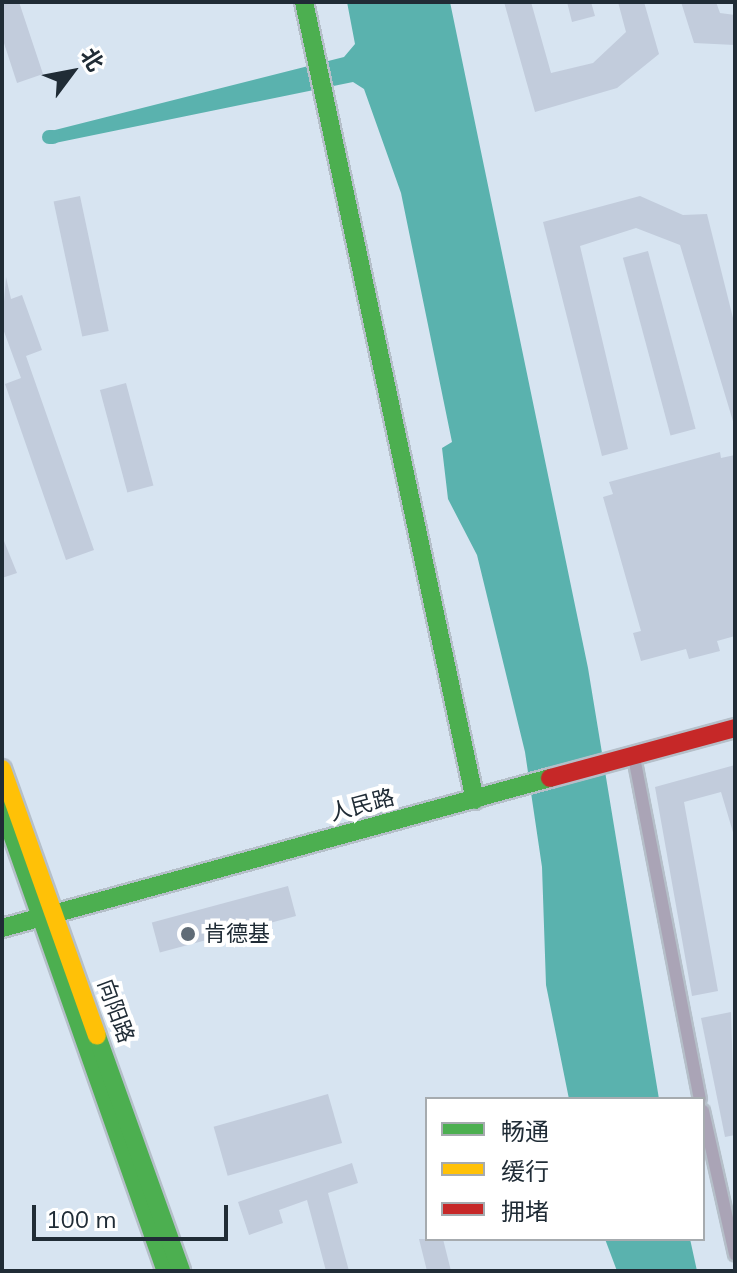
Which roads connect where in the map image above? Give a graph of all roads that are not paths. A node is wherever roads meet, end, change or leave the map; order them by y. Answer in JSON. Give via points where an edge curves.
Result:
{"nodes":[{"id":1,"x":304,"y":2,"type":"edge"},
{"id":2,"x":735,"y":728,"type":"edge"},
{"id":3,"x":625,"y":759,"type":"junction"},
{"id":4,"x":2,"y":769,"type":"edge"},
{"id":5,"x":475,"y":800,"type":"junction"},
{"id":6,"x":2,"y":806,"type":"edge"},
{"id":7,"x":50,"y":915,"type":"junction"},
{"id":8,"x":2,"y":928,"type":"edge"},
{"id":9,"x":700,"y":1097,"type":"edge"},
{"id":10,"x":705,"y":1120,"type":"edge"},
{"id":11,"x":735,"y":1254,"type":"edge"},
{"id":12,"x":166,"y":1271,"type":"edge"},
{"id":13,"x":181,"y":1271,"type":"edge"}],
"edges":[{"from":1,"to":5,"type":"street"},
{"from":2,"to":3,"type":"street","name":"人民路"},
{"from":3,"to":5,"type":"street","name":"人民路"},
{"from":3,"to":9,"type":"street"},
{"from":4,"to":7,"type":"street","name":"向阳路"},
{"from":5,"to":7,"type":"street","name":"人民路"},
{"from":6,"to":7,"type":"street","name":"向阳路"},
{"from":7,"to":8,"type":"street","name":"人民路"},
{"from":7,"to":12,"type":"street","name":"向阳路"},
{"from":7,"to":13,"type":"street","name":"向阳路"},
{"from":10,"to":11,"type":"street"}]}
